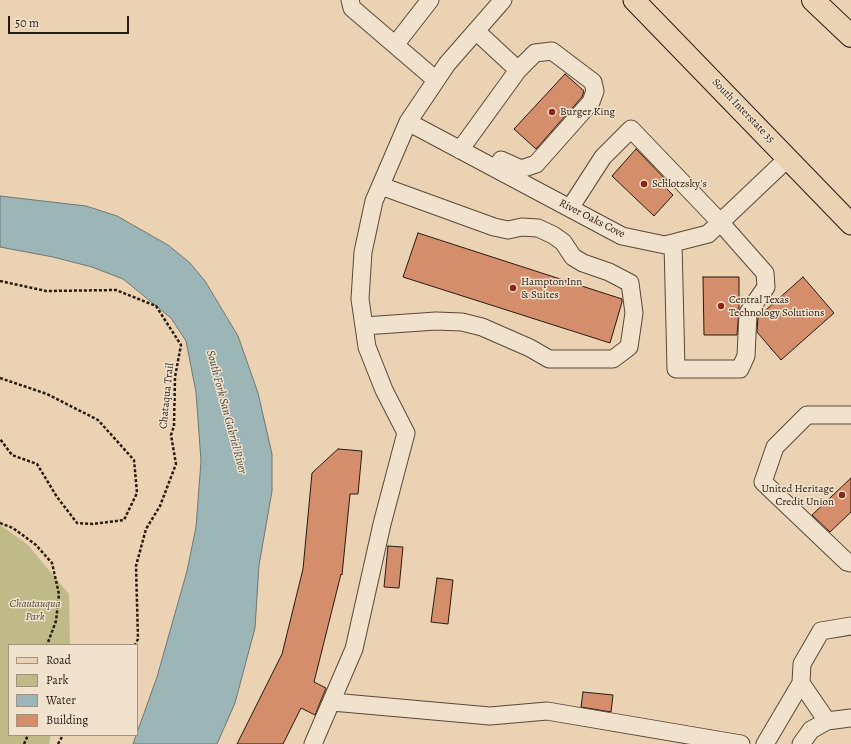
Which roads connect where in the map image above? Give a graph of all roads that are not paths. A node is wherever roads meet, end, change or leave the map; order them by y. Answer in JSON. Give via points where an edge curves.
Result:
{"nodes":[{"id":1,"x":350,"y":0,"type":"edge"},
{"id":2,"x":503,"y":0,"type":"edge"},
{"id":3,"x":634,"y":0,"type":"edge"},
{"id":4,"x":813,"y":0,"type":"edge"},
{"id":5,"x":428,"y":1,"type":"edge"},
{"id":6,"x":476,"y":31,"type":"junction"},
{"id":7,"x":851,"y":36,"type":"edge"},
{"id":8,"x":396,"y":45,"type":"junction"},
{"id":9,"x":518,"y":70,"type":"junction"},
{"id":10,"x":436,"y":80,"type":"junction"},
{"id":11,"x":408,"y":122,"type":"junction"},
{"id":12,"x":463,"y":146,"type":"junction"},
{"id":13,"x":788,"y":158,"type":"junction"},
{"id":14,"x":380,"y":186,"type":"junction"},
{"id":15,"x":570,"y":208,"type":"junction"},
{"id":16,"x":720,"y":222,"type":"junction"},
{"id":17,"x":851,"y":224,"type":"edge"},
{"id":18,"x":673,"y":243,"type":"junction"},
{"id":19,"x":364,"y":326,"type":"junction"},
{"id":20,"x":851,"y":415,"type":"edge"},
{"id":21,"x":851,"y":563,"type":"edge"},
{"id":22,"x":851,"y":626,"type":"edge"},
{"id":23,"x":801,"y":683,"type":"junction"},
{"id":24,"x":332,"y":702,"type":"junction"},
{"id":25,"x":851,"y":718,"type":"edge"},
{"id":26,"x":827,"y":721,"type":"junction"},
{"id":27,"x":313,"y":744,"type":"edge"},
{"id":28,"x":741,"y":744,"type":"edge"},
{"id":29,"x":765,"y":744,"type":"edge"},
{"id":30,"x":801,"y":744,"type":"edge"}],
"edges":[{"from":1,"to":8,"type":"street","via":[[352,8]]},
{"from":2,"to":6,"type":"street"},
{"from":3,"to":13,"type":"main road","name":"South Interstate 35"},
{"from":4,"to":7,"type":"highway"},
{"from":5,"to":8,"type":"street"},
{"from":6,"to":9,"type":"street"},
{"from":6,"to":10,"type":"street"},
{"from":8,"to":10,"type":"street"},
{"from":9,"to":12,"type":"street"},
{"from":9,"to":12,"type":"street","via":[[535,54],[552,51],[593,82],[595,90],[592,102],[536,164],[521,169]]},
{"from":10,"to":11,"type":"street"},
{"from":11,"to":12,"type":"street","name":"River Oaks Cove"},
{"from":11,"to":14,"type":"street"},
{"from":12,"to":15,"type":"street","name":"River Oaks Cove"},
{"from":13,"to":16,"type":"street","name":"River Oaks Cove"},
{"from":13,"to":17,"type":"main road","name":"South Interstate 35"},
{"from":14,"to":19,"type":"street","via":[[374,200],[363,252],[360,299]]},
{"from":14,"to":19,"type":"street","via":[[494,228],[538,228],[553,235],[563,242],[573,257],[630,283],[634,313],[629,347],[613,359],[549,359],[482,327],[462,322],[436,321]]},
{"from":15,"to":16,"type":"street","via":[[603,157],[631,129]]},
{"from":15,"to":18,"type":"street","name":"River Oaks Cove","via":[[622,236],[665,245]]},
{"from":16,"to":18,"type":"street","name":"River Oaks Cove","via":[[708,234]]},
{"from":16,"to":18,"type":"street","via":[[765,273],[766,287],[748,313],[746,356],[740,368],[676,369]]},
{"from":19,"to":24,"type":"street","via":[[367,347],[384,390],[406,433],[382,524],[354,649]]},
{"from":20,"to":21,"type":"street","via":[[807,415],[776,447],[763,482]]},
{"from":22,"to":23,"type":"street","via":[[821,631],[802,664]]},
{"from":23,"to":26,"type":"street"},
{"from":23,"to":29,"type":"street"},
{"from":24,"to":27,"type":"street"},
{"from":24,"to":28,"type":"street","via":[[490,716],[547,712]]},
{"from":25,"to":26,"type":"street"},
{"from":26,"to":30,"type":"street","via":[[811,730]]}]}
